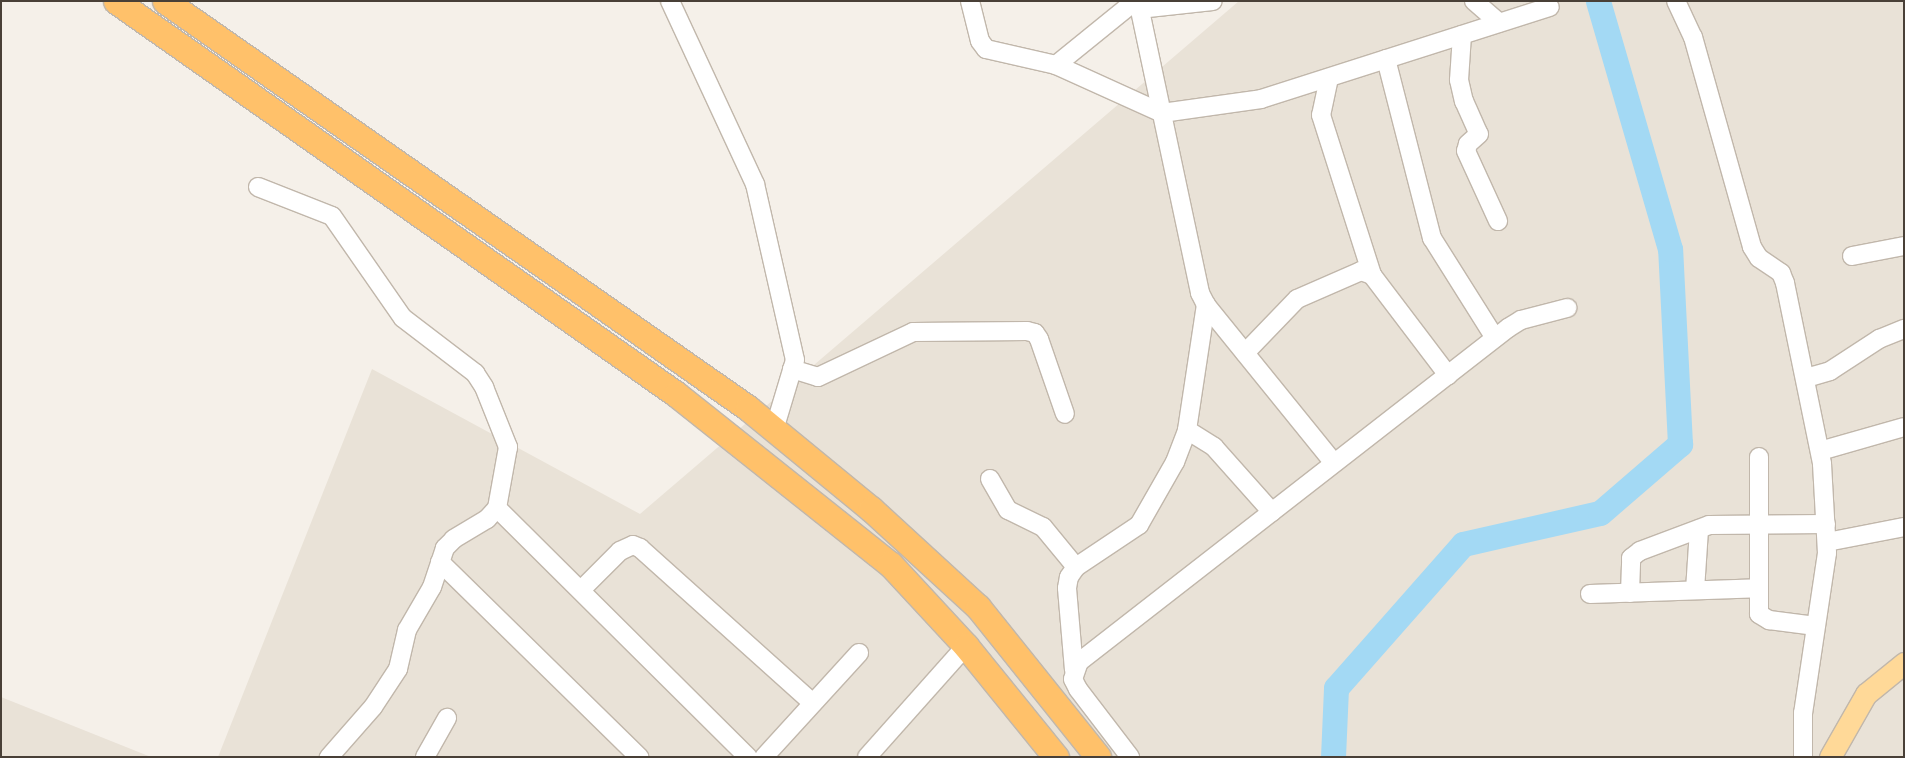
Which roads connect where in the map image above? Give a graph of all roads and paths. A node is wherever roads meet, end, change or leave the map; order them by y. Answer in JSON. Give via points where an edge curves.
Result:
{"nodes":[{"id":1,"x":116,"y":1,"type":"edge"},
{"id":2,"x":165,"y":1,"type":"edge"},
{"id":3,"x":670,"y":1,"type":"edge"},
{"id":4,"x":970,"y":1,"type":"edge"},
{"id":5,"x":1213,"y":1,"type":"edge"},
{"id":6,"x":1474,"y":1,"type":"edge"},
{"id":7,"x":1676,"y":1,"type":"edge"},
{"id":8,"x":1137,"y":4,"type":"edge"},
{"id":9,"x":1550,"y":7,"type":"dead end"},
{"id":10,"x":1499,"y":23,"type":"junction"},
{"id":11,"x":1462,"y":35,"type":"junction"},
{"id":12,"x":1386,"y":59,"type":"junction"},
{"id":13,"x":1056,"y":64,"type":"junction"},
{"id":14,"x":1330,"y":78,"type":"junction"},
{"id":15,"x":1162,"y":114,"type":"junction"},
{"id":16,"x":258,"y":187,"type":"dead end"},
{"id":17,"x":1498,"y":221,"type":"dead end"},
{"id":18,"x":1904,"y":246,"type":"edge"},
{"id":19,"x":1852,"y":256,"type":"dead end"},
{"id":20,"x":1372,"y":276,"type":"junction"},
{"id":21,"x":1206,"y":304,"type":"junction"},
{"id":22,"x":1567,"y":308,"type":"dead end"},
{"id":23,"x":1904,"y":329,"type":"edge"},
{"id":24,"x":1495,"y":338,"type":"junction"},
{"id":25,"x":1245,"y":353,"type":"junction"},
{"id":26,"x":792,"y":369,"type":"junction"},
{"id":27,"x":1448,"y":375,"type":"junction"},
{"id":28,"x":1806,"y":378,"type":"junction"},
{"id":29,"x":1066,"y":414,"type":"dead end"},
{"id":30,"x":1904,"y":427,"type":"edge"},
{"id":31,"x":774,"y":430,"type":"junction"},
{"id":32,"x":1187,"y":430,"type":"junction"},
{"id":33,"x":1820,"y":451,"type":"junction"},
{"id":34,"x":1759,"y":457,"type":"dead end"},
{"id":35,"x":1334,"y":463,"type":"junction"},
{"id":36,"x":990,"y":479,"type":"dead end"},
{"id":37,"x":497,"y":508,"type":"junction"},
{"id":38,"x":1272,"y":512,"type":"junction"},
{"id":39,"x":1758,"y":525,"type":"junction"},
{"id":40,"x":1904,"y":528,"type":"edge"},
{"id":41,"x":1699,"y":529,"type":"junction"},
{"id":42,"x":1827,"y":533,"type":"junction"},
{"id":43,"x":440,"y":562,"type":"junction"},
{"id":44,"x":1076,"y":567,"type":"junction"},
{"id":45,"x":1758,"y":588,"type":"junction"},
{"id":46,"x":580,"y":590,"type":"junction"},
{"id":47,"x":1695,"y":590,"type":"junction"},
{"id":48,"x":1630,"y":593,"type":"junction"},
{"id":49,"x":1590,"y":594,"type":"dead end"},
{"id":50,"x":1816,"y":626,"type":"junction"},
{"id":51,"x":966,"y":646,"type":"junction"},
{"id":52,"x":859,"y":653,"type":"dead end"},
{"id":53,"x":1904,"y":663,"type":"edge"},
{"id":54,"x":1074,"y":670,"type":"junction"},
{"id":55,"x":813,"y":703,"type":"junction"},
{"id":56,"x":448,"y":718,"type":"dead end"},
{"id":57,"x":329,"y":757,"type":"edge"},
{"id":58,"x":425,"y":757,"type":"edge"},
{"id":59,"x":640,"y":757,"type":"edge"},
{"id":60,"x":748,"y":757,"type":"edge"},
{"id":61,"x":764,"y":757,"type":"edge"},
{"id":62,"x":867,"y":757,"type":"edge"},
{"id":63,"x":1056,"y":757,"type":"edge"},
{"id":64,"x":1098,"y":757,"type":"edge"},
{"id":65,"x":1130,"y":757,"type":"edge"},
{"id":66,"x":1803,"y":757,"type":"edge"},
{"id":67,"x":1830,"y":757,"type":"edge"}],
"edges":[{"from":1,"to":51,"type":"highway","via":[[676,394],[890,564]]},
{"from":2,"to":31,"type":"highway","via":[[694,368]]},
{"from":3,"to":26,"type":"street","via":[[752,174],[794,350]]},
{"from":4,"to":13,"type":"street","via":[[980,41],[986,49]]},
{"from":5,"to":8,"type":"street"},
{"from":6,"to":10,"type":"street"},
{"from":7,"to":28,"type":"street","via":[[1692,37],[1752,247],[1759,258],[1781,273],[1785,283]]},
{"from":8,"to":13,"type":"street"},
{"from":8,"to":15,"type":"street"},
{"from":9,"to":10,"type":"street"},
{"from":10,"to":11,"type":"street"},
{"from":11,"to":12,"type":"street"},
{"from":11,"to":17,"type":"street","via":[[1459,80],[1464,101],[1479,134],[1468,144],[1466,151]]},
{"from":12,"to":14,"type":"street"},
{"from":12,"to":24,"type":"street","via":[[1432,238]]},
{"from":13,"to":15,"type":"street"},
{"from":14,"to":15,"type":"street","via":[[1261,99]]},
{"from":14,"to":20,"type":"street","via":[[1321,115]]},
{"from":15,"to":21,"type":"street","via":[[1200,293]]},
{"from":16,"to":37,"type":"street","via":[[332,216],[403,318],[475,373],[484,387],[508,447]]},
{"from":18,"to":19,"type":"street"},
{"from":20,"to":25,"type":"street","via":[[1352,273],[1297,299]]},
{"from":20,"to":27,"type":"street"},
{"from":21,"to":25,"type":"street"},
{"from":21,"to":32,"type":"street"},
{"from":22,"to":24,"type":"street","via":[[1521,320]]},
{"from":23,"to":28,"type":"street","via":[[1879,339],[1830,372]]},
{"from":24,"to":27,"type":"street"},
{"from":25,"to":35,"type":"street"},
{"from":26,"to":29,"type":"street","via":[[811,376],[828,374],[913,332],[1027,331],[1035,333],[1039,339]]},
{"from":26,"to":31,"type":"street"},
{"from":27,"to":35,"type":"street"},
{"from":28,"to":33,"type":"street"},
{"from":30,"to":33,"type":"street"},
{"from":31,"to":64,"type":"highway","via":[[878,516],[978,607]]},
{"from":32,"to":38,"type":"street","via":[[1214,446]]},
{"from":32,"to":44,"type":"street","via":[[1175,462],[1140,525],[1131,534]]},
{"from":33,"to":42,"type":"street"},
{"from":34,"to":39,"type":"street"},
{"from":35,"to":38,"type":"street"},
{"from":36,"to":44,"type":"street","via":[[1008,510],[1043,527]]},
{"from":37,"to":43,"type":"street","via":[[487,519],[449,543]]},
{"from":37,"to":46,"type":"street"},
{"from":38,"to":54,"type":"street","via":[[1079,662]]},
{"from":39,"to":41,"type":"street","via":[[1718,524]]},
{"from":39,"to":42,"type":"street"},
{"from":39,"to":45,"type":"street"},
{"from":40,"to":42,"type":"street"},
{"from":41,"to":47,"type":"street"},
{"from":41,"to":48,"type":"street","via":[[1640,551],[1631,558]]},
{"from":42,"to":50,"type":"street"},
{"from":43,"to":57,"type":"street","via":[[432,587],[407,630],[398,669],[373,707]]},
{"from":43,"to":59,"type":"street"},
{"from":44,"to":54,"type":"street","via":[[1067,588]]},
{"from":45,"to":47,"type":"street"},
{"from":45,"to":50,"type":"street","via":[[1757,609],[1763,618]]},
{"from":46,"to":55,"type":"street","via":[[620,551],[633,545],[640,548]]},
{"from":46,"to":60,"type":"street"},
{"from":47,"to":48,"type":"street"},
{"from":48,"to":49,"type":"street"},
{"from":50,"to":66,"type":"street","via":[[1803,713]]},
{"from":51,"to":62,"type":"street"},
{"from":51,"to":63,"type":"highway"},
{"from":52,"to":55,"type":"street"},
{"from":53,"to":67,"type":"main road","via":[[1866,694]]},
{"from":54,"to":65,"type":"street","via":[[1073,679],[1078,689]]},
{"from":55,"to":61,"type":"street"},
{"from":56,"to":58,"type":"street"}]}
